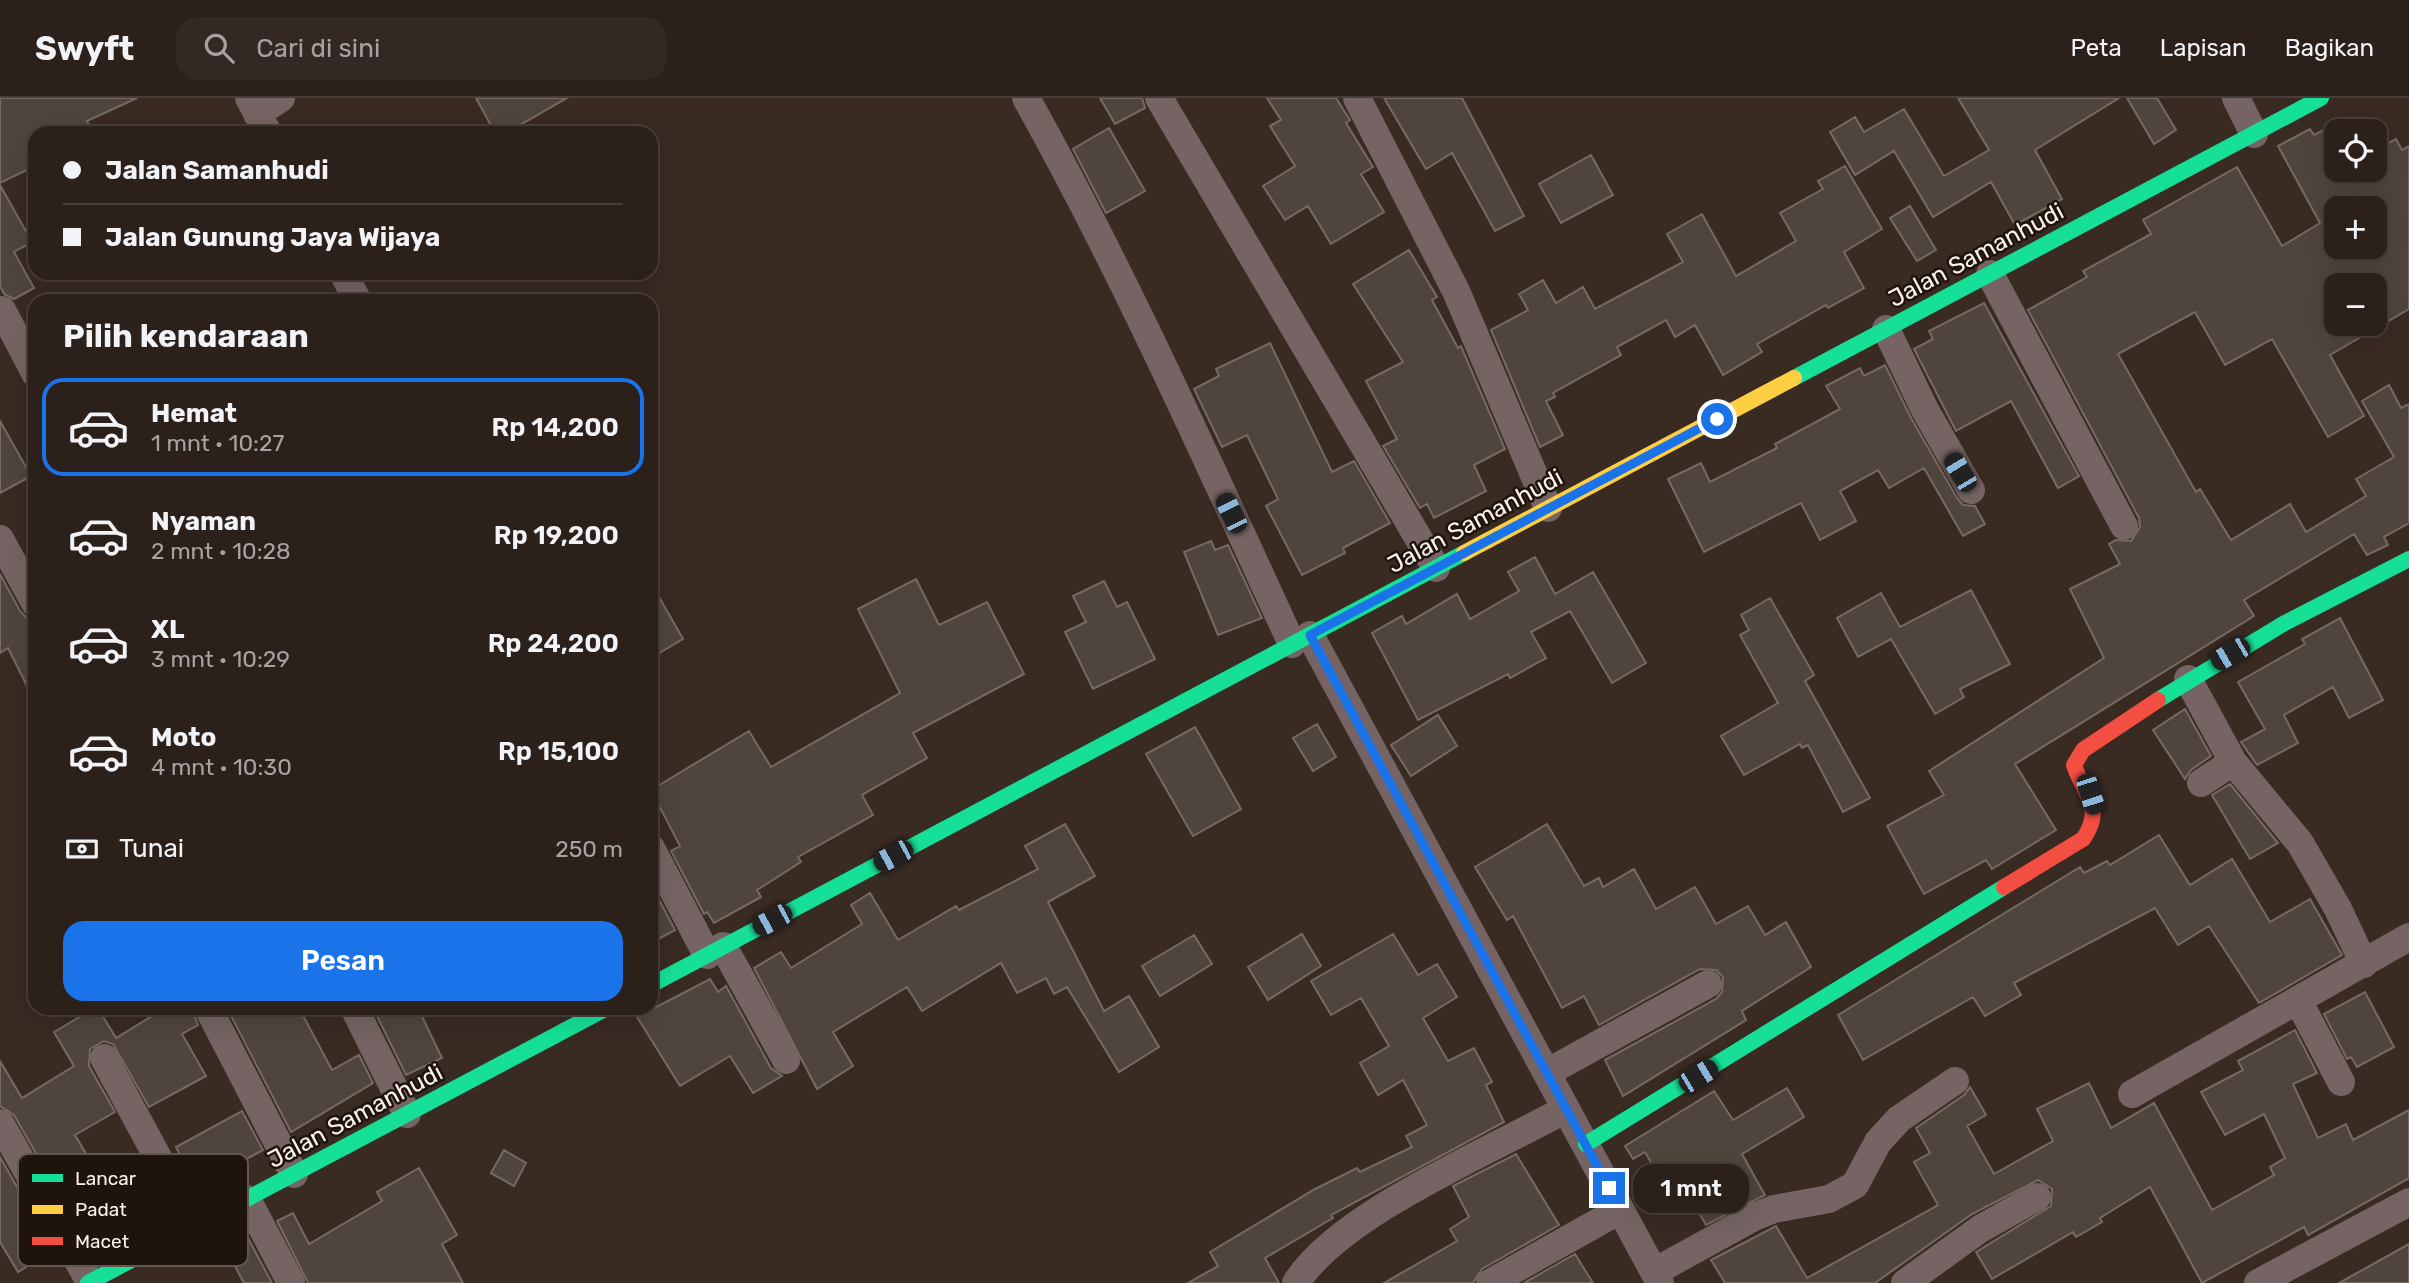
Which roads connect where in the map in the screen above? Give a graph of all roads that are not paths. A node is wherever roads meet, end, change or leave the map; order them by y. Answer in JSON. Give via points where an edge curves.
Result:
{"nodes":[{"id":1,"x":281,"y":98,"type":"edge"},
{"id":2,"x":1026,"y":98,"type":"edge"},
{"id":3,"x":1159,"y":98,"type":"edge"},
{"id":4,"x":1357,"y":98,"type":"edge"},
{"id":5,"x":2236,"y":98,"type":"edge"},
{"id":6,"x":2321,"y":98,"type":"edge"},
{"id":7,"x":258,"y":115,"type":"edge"},
{"id":8,"x":2254,"y":134,"type":"junction"},
{"id":9,"x":1990,"y":274,"type":"junction"},
{"id":10,"x":2,"y":310,"type":"dead end"},
{"id":11,"x":1886,"y":329,"type":"junction"},
{"id":12,"x":28,"y":360,"type":"edge"},
{"id":13,"x":1971,"y":490,"type":"dead end"},
{"id":14,"x":1548,"y":508,"type":"junction"},
{"id":15,"x":2124,"y":526,"type":"dead end"},
{"id":16,"x":0,"y":539,"type":"edge"},
{"id":17,"x":2409,"y":559,"type":"edge"},
{"id":18,"x":1436,"y":568,"type":"junction"},
{"id":19,"x":28,"y":590,"type":"edge"},
{"id":20,"x":1301,"y":639,"type":"junction"},
{"id":21,"x":2188,"y":679,"type":"junction"},
{"id":22,"x":2233,"y":762,"type":"junction"},
{"id":23,"x":2201,"y":783,"type":"dead end"},
{"id":24,"x":658,"y":859,"type":"edge"},
{"id":25,"x":2409,"y":937,"type":"edge"},
{"id":26,"x":715,"y":951,"type":"junction"},
{"id":27,"x":2364,"y":964,"type":"junction"},
{"id":28,"x":658,"y":981,"type":"edge"},
{"id":29,"x":1708,"y":984,"type":"dead end"},
{"id":30,"x":2299,"y":1002,"type":"junction"},
{"id":31,"x":212,"y":1015,"type":"edge"},
{"id":32,"x":358,"y":1015,"type":"edge"},
{"id":33,"x":594,"y":1015,"type":"edge"},
{"id":34,"x":104,"y":1058,"type":"dead end"},
{"id":35,"x":786,"y":1060,"type":"dead end"},
{"id":36,"x":1548,"y":1072,"type":"junction"},
{"id":37,"x":1955,"y":1081,"type":"dead end"},
{"id":38,"x":2341,"y":1082,"type":"dead end"},
{"id":39,"x":2132,"y":1094,"type":"dead end"},
{"id":40,"x":1566,"y":1110,"type":"junction"},
{"id":41,"x":407,"y":1114,"type":"junction"},
{"id":42,"x":0,"y":1123,"type":"edge"},
{"id":43,"x":1586,"y":1144,"type":"junction"},
{"id":44,"x":19,"y":1154,"type":"edge"},
{"id":45,"x":156,"y":1154,"type":"edge"},
{"id":46,"x":294,"y":1174,"type":"junction"},
{"id":47,"x":2037,"y":1197,"type":"dead end"},
{"id":48,"x":248,"y":1198,"type":"edge"},
{"id":49,"x":248,"y":1201,"type":"edge"},
{"id":50,"x":2409,"y":1202,"type":"edge"},
{"id":51,"x":1620,"y":1210,"type":"junction"},
{"id":52,"x":89,"y":1266,"type":"edge"},
{"id":53,"x":124,"y":1266,"type":"edge"},
{"id":54,"x":1657,"y":1278,"type":"edge"},
{"id":55,"x":98,"y":1281,"type":"edge"},
{"id":56,"x":291,"y":1283,"type":"edge"},
{"id":57,"x":1296,"y":1283,"type":"edge"},
{"id":58,"x":1490,"y":1283,"type":"edge"},
{"id":59,"x":1905,"y":1283,"type":"edge"},
{"id":60,"x":2258,"y":1283,"type":"edge"}],
"edges":[{"from":1,"to":7,"type":"street"},
{"from":2,"to":20,"type":"street","via":[[1106,244]]},
{"from":3,"to":18,"type":"street"},
{"from":4,"to":14,"type":"street","via":[[1456,291]]},
{"from":5,"to":8,"type":"street"},
{"from":6,"to":8,"type":"street","name":"Jalan Samanhudi"},
{"from":8,"to":9,"type":"street","name":"Jalan Samanhudi"},
{"from":9,"to":11,"type":"street","name":"Jalan Samanhudi"},
{"from":9,"to":15,"type":"street"},
{"from":10,"to":12,"type":"street"},
{"from":11,"to":13,"type":"street"},
{"from":11,"to":14,"type":"street","name":"Jalan Samanhudi"},
{"from":14,"to":18,"type":"street","name":"Jalan Samanhudi"},
{"from":16,"to":19,"type":"street"},
{"from":17,"to":21,"type":"street","via":[[2336,593]]},
{"from":18,"to":20,"type":"street","name":"Jalan Samanhudi"},
{"from":20,"to":26,"type":"street","name":"Jalan Samanhudi"},
{"from":20,"to":36,"type":"street"},
{"from":21,"to":22,"type":"street"},
{"from":21,"to":43,"type":"street","via":[[2076,759],[2077,776],[2095,808],[2092,829],[2083,839]]},
{"from":22,"to":23,"type":"street"},
{"from":22,"to":27,"type":"street","via":[[2300,843],[2339,909]]},
{"from":24,"to":26,"type":"street"},
{"from":25,"to":27,"type":"street"},
{"from":26,"to":28,"type":"street","name":"Jalan Samanhudi"},
{"from":26,"to":35,"type":"street"},
{"from":27,"to":30,"type":"street"},
{"from":29,"to":36,"type":"street"},
{"from":30,"to":38,"type":"street"},
{"from":30,"to":39,"type":"street"},
{"from":31,"to":46,"type":"street"},
{"from":32,"to":41,"type":"street"},
{"from":33,"to":41,"type":"street","name":"Jalan Samanhudi"},
{"from":34,"to":45,"type":"street"},
{"from":36,"to":40,"type":"street"},
{"from":37,"to":54,"type":"street","via":[[1892,1127],[1878,1142],[1855,1185],[1829,1199],[1754,1217]]},
{"from":40,"to":43,"type":"street"},
{"from":40,"to":57,"type":"street","via":[[1365,1219],[1306,1266]]},
{"from":41,"to":46,"type":"street","name":"Jalan Samanhudi"},
{"from":42,"to":44,"type":"street"},
{"from":43,"to":51,"type":"street"},
{"from":46,"to":48,"type":"street","name":"Jalan Samanhudi"},
{"from":47,"to":59,"type":"street","via":[[1980,1229]]},
{"from":49,"to":56,"type":"street"},
{"from":50,"to":60,"type":"street"},
{"from":51,"to":54,"type":"street"},
{"from":51,"to":58,"type":"street"},
{"from":52,"to":55,"type":"street"},
{"from":53,"to":55,"type":"street","name":"Jalan Samanhudi"}]}
